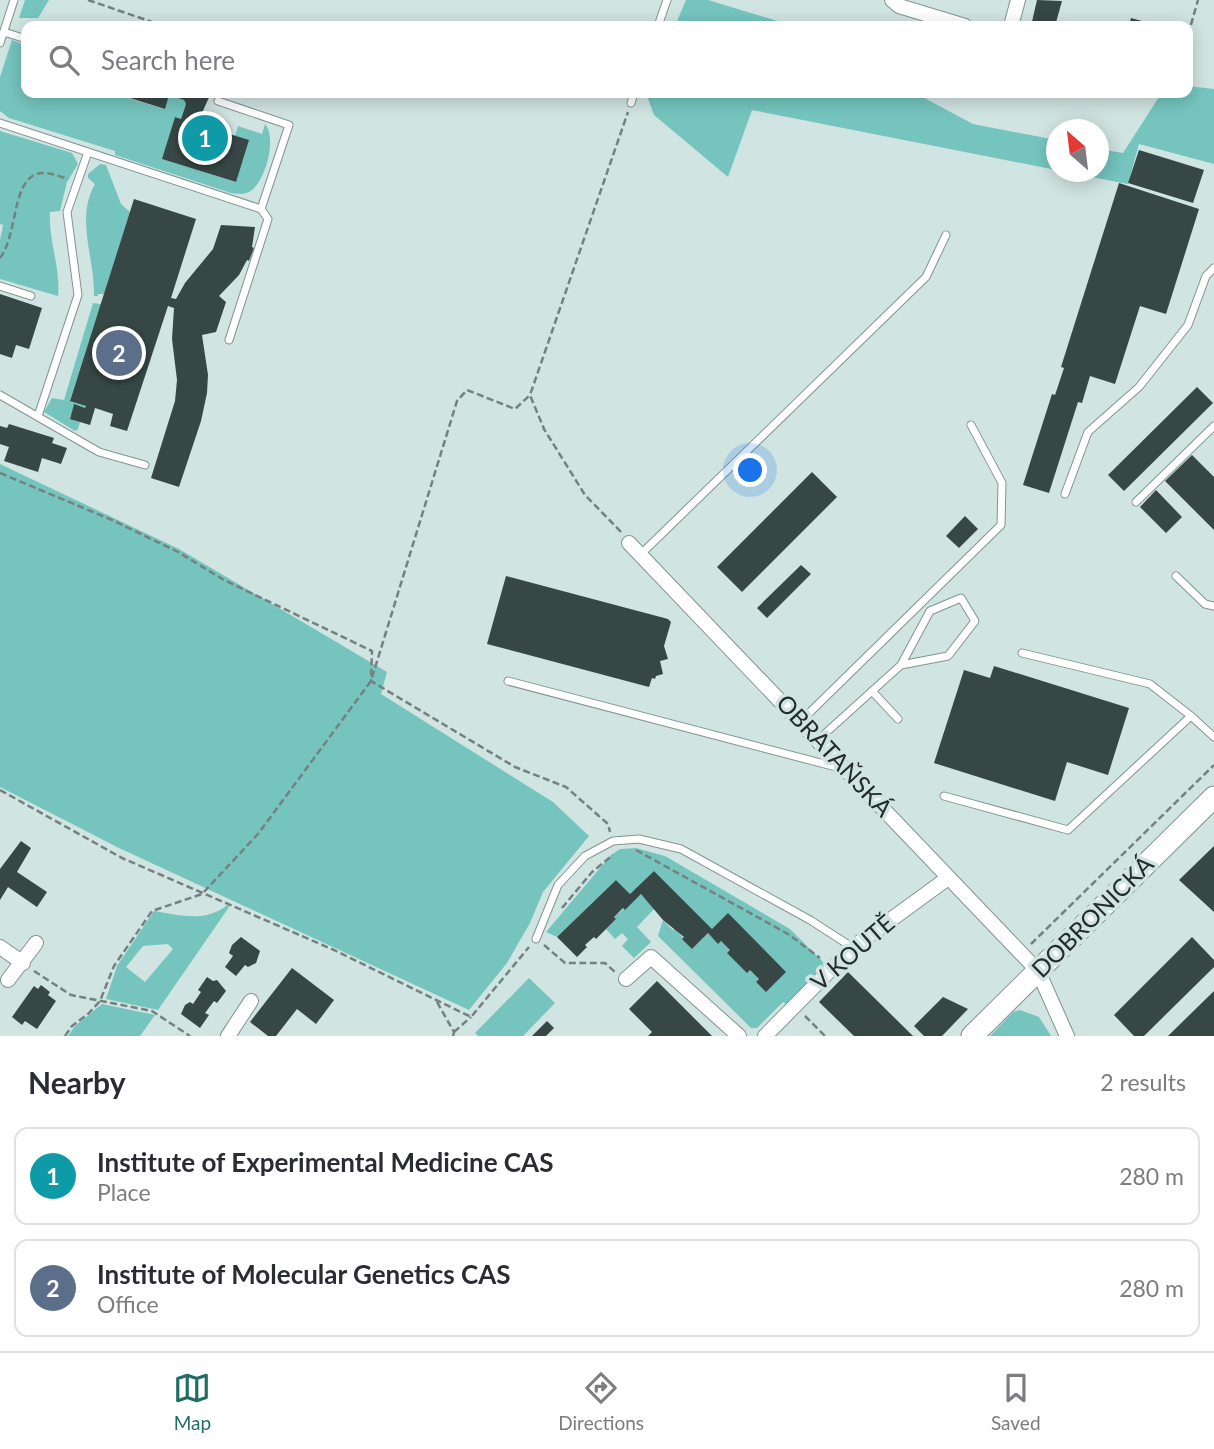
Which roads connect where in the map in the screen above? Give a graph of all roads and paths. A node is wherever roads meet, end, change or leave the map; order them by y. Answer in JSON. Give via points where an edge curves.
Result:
{"nodes":[{"id":1,"x":14,"y":0,"type":"edge"},
{"id":2,"x":88,"y":0,"type":"edge"},
{"id":3,"x":667,"y":0,"type":"edge"},
{"id":4,"x":892,"y":0,"type":"edge"},
{"id":5,"x":1018,"y":0,"type":"edge"},
{"id":6,"x":1198,"y":0,"type":"edge"},
{"id":7,"x":149,"y":21,"type":"edge"},
{"id":8,"x":660,"y":21,"type":"edge"},
{"id":9,"x":948,"y":21,"type":"edge"},
{"id":10,"x":1012,"y":21,"type":"edge"},
{"id":11,"x":1192,"y":21,"type":"edge"},
{"id":12,"x":4,"y":32,"type":"junction"},
{"id":13,"x":21,"y":37,"type":"edge"},
{"id":14,"x":0,"y":43,"type":"edge"},
{"id":15,"x":632,"y":98,"type":"edge"},
{"id":16,"x":218,"y":101,"type":"dead end"},
{"id":17,"x":631,"y":103,"type":"joint"},
{"id":18,"x":0,"y":124,"type":"edge"},
{"id":19,"x":88,"y":152,"type":"junction"},
{"id":20,"x":77,"y":183,"type":"junction"},
{"id":21,"x":261,"y":209,"type":"junction"},
{"id":22,"x":946,"y":234,"type":"dead end"},
{"id":23,"x":0,"y":258,"type":"edge"},
{"id":24,"x":1214,"y":268,"type":"edge"},
{"id":25,"x":0,"y":286,"type":"edge"},
{"id":26,"x":31,"y":296,"type":"dead end"},
{"id":27,"x":229,"y":340,"type":"dead end"},
{"id":28,"x":0,"y":395,"type":"edge"},
{"id":29,"x":530,"y":395,"type":"junction"},
{"id":30,"x":38,"y":416,"type":"junction"},
{"id":31,"x":971,"y":425,"type":"dead end"},
{"id":32,"x":1214,"y":426,"type":"edge"},
{"id":33,"x":145,"y":465,"type":"dead end"},
{"id":34,"x":0,"y":473,"type":"edge"},
{"id":35,"x":1065,"y":494,"type":"dead end"},
{"id":36,"x":1136,"y":502,"type":"dead end"},
{"id":37,"x":629,"y":543,"type":"joint"},
{"id":38,"x":640,"y":555,"type":"junction"},
{"id":39,"x":1176,"y":576,"type":"dead end"},
{"id":40,"x":1214,"y":606,"type":"edge"},
{"id":41,"x":1022,"y":653,"type":"dead end"},
{"id":42,"x":901,"y":665,"type":"junction"},
{"id":43,"x":371,"y":681,"type":"junction"},
{"id":44,"x":508,"y":681,"type":"dead end"},
{"id":45,"x":872,"y":691,"type":"junction"},
{"id":46,"x":1191,"y":716,"type":"junction"},
{"id":47,"x":898,"y":719,"type":"dead end"},
{"id":48,"x":801,"y":721,"type":"junction"},
{"id":49,"x":1214,"y":737,"type":"edge"},
{"id":50,"x":819,"y":740,"type":"junction"},
{"id":51,"x":1214,"y":765,"type":"edge"},
{"id":52,"x":848,"y":770,"type":"junction"},
{"id":53,"x":0,"y":790,"type":"edge"},
{"id":54,"x":944,"y":796,"type":"dead end"},
{"id":55,"x":1214,"y":797,"type":"edge"},
{"id":56,"x":613,"y":841,"type":"junction"},
{"id":57,"x":617,"y":852,"type":"junction"},
{"id":58,"x":948,"y":878,"type":"junction"},
{"id":59,"x":202,"y":894,"type":"junction"},
{"id":60,"x":554,"y":917,"type":"dead end"},
{"id":61,"x":536,"y":939,"type":"junction"},
{"id":62,"x":36,"y":943,"type":"dead end"},
{"id":63,"x":0,"y":947,"type":"edge"},
{"id":64,"x":852,"y":948,"type":"junction"},
{"id":65,"x":1021,"y":954,"type":"junction"},
{"id":66,"x":824,"y":961,"type":"dead end"},
{"id":67,"x":22,"y":963,"type":"junction"},
{"id":68,"x":1038,"y":971,"type":"junction"},
{"id":69,"x":626,"y":979,"type":"joint"},
{"id":70,"x":8,"y":980,"type":"dead end"},
{"id":71,"x":436,"y":1000,"type":"junction"},
{"id":72,"x":100,"y":1001,"type":"junction"},
{"id":73,"x":251,"y":1001,"type":"dead end"},
{"id":74,"x":471,"y":1017,"type":"junction"},
{"id":75,"x":454,"y":1034,"type":"edge"},
{"id":76,"x":65,"y":1036,"type":"edge"},
{"id":77,"x":190,"y":1036,"type":"edge"},
{"id":78,"x":229,"y":1036,"type":"edge"},
{"id":79,"x":739,"y":1036,"type":"edge"},
{"id":80,"x":765,"y":1036,"type":"edge"},
{"id":81,"x":972,"y":1036,"type":"edge"},
{"id":82,"x":1067,"y":1036,"type":"edge"}],
"edges":[{"from":1,"to":12,"type":"lane"},
{"from":2,"to":7,"type":"path"},
{"from":3,"to":8,"type":"lane"},
{"from":4,"to":9,"type":"street"},
{"from":5,"to":10,"type":"street"},
{"from":6,"to":11,"type":"path"},
{"from":12,"to":13,"type":"lane"},
{"from":12,"to":14,"type":"lane"},
{"from":15,"to":17,"type":"lane"},
{"from":16,"to":21,"type":"lane","via":[[289,125]]},
{"from":17,"to":29,"type":"path"},
{"from":18,"to":19,"type":"lane"},
{"from":19,"to":20,"type":"lane"},
{"from":19,"to":21,"type":"lane"},
{"from":20,"to":23,"type":"path","via":[[40,174],[27,182]]},
{"from":20,"to":30,"type":"lane","via":[[67,212],[78,295]]},
{"from":21,"to":27,"type":"lane","via":[[268,219]]},
{"from":22,"to":38,"type":"lane","via":[[926,278]]},
{"from":24,"to":35,"type":"lane","via":[[1206,276],[1188,325],[1139,387],[1087,432]]},
{"from":25,"to":26,"type":"lane"},
{"from":28,"to":30,"type":"lane"},
{"from":29,"to":37,"type":"path","via":[[544,429],[585,495]]},
{"from":29,"to":43,"type":"path","via":[[516,410],[467,390],[457,401]]},
{"from":30,"to":33,"type":"lane","via":[[99,452]]},
{"from":31,"to":48,"type":"lane","via":[[1002,483],[1001,525]]},
{"from":32,"to":36,"type":"lane"},
{"from":34,"to":43,"type":"path","via":[[112,520],[224,580],[372,650]]},
{"from":37,"to":38,"type":"street","name":"OBRATAŇSKÁ"},
{"from":38,"to":48,"type":"street","name":"OBRATAŇSKÁ"},
{"from":39,"to":40,"type":"lane","via":[[1205,604]]},
{"from":41,"to":46,"type":"lane","via":[[1150,684]]},
{"from":42,"to":42,"type":"lane","via":[[948,656],[975,621],[961,598],[930,611]]},
{"from":42,"to":45,"type":"lane"},
{"from":43,"to":56,"type":"path","via":[[515,768],[566,787],[608,824]]},
{"from":43,"to":59,"type":"path","via":[[258,834]]},
{"from":44,"to":52,"type":"lane"},
{"from":45,"to":47,"type":"lane"},
{"from":45,"to":50,"type":"lane"},
{"from":46,"to":49,"type":"lane"},
{"from":46,"to":54,"type":"lane","via":[[1068,830]]},
{"from":48,"to":50,"type":"street","name":"OBRATAŇSKÁ"},
{"from":50,"to":52,"type":"street","name":"OBRATAŇSKÁ"},
{"from":51,"to":65,"type":"path"},
{"from":52,"to":58,"type":"street","name":"OBRATAŇSKÁ"},
{"from":53,"to":59,"type":"path","via":[[122,858]]},
{"from":55,"to":68,"type":"street","name":"DOBRONICKÁ"},
{"from":56,"to":57,"type":"path"},
{"from":56,"to":61,"type":"lane","via":[[586,856],[558,885]]},
{"from":56,"to":64,"type":"lane","via":[[639,839],[681,849]]},
{"from":57,"to":60,"type":"path","via":[[592,872]]},
{"from":57,"to":66,"type":"path","via":[[636,850],[788,934]]},
{"from":58,"to":64,"type":"street","name":"V KOUTĚ"},
{"from":58,"to":65,"type":"street","name":"OBRATAŇSKÁ"},
{"from":59,"to":71,"type":"path"},
{"from":59,"to":72,"type":"path","via":[[152,911],[114,965]]},
{"from":61,"to":69,"type":"path","via":[[565,963],[605,963]]},
{"from":61,"to":74,"type":"path"},
{"from":62,"to":67,"type":"street"},
{"from":63,"to":67,"type":"street"},
{"from":64,"to":80,"type":"street","name":"V KOUTĚ"},
{"from":65,"to":68,"type":"street","name":"OBRATAŇSKÁ"},
{"from":67,"to":70,"type":"street"},
{"from":67,"to":72,"type":"path","via":[[71,995]]},
{"from":68,"to":81,"type":"street","name":"DOBRONICKÁ"},
{"from":68,"to":82,"type":"street"},
{"from":69,"to":79,"type":"street","via":[[651,957]]},
{"from":71,"to":74,"type":"path"},
{"from":71,"to":75,"type":"path"},
{"from":72,"to":76,"type":"path"},
{"from":72,"to":77,"type":"path","via":[[152,1010]]},
{"from":73,"to":78,"type":"street"},
{"from":74,"to":75,"type":"path"}]}
